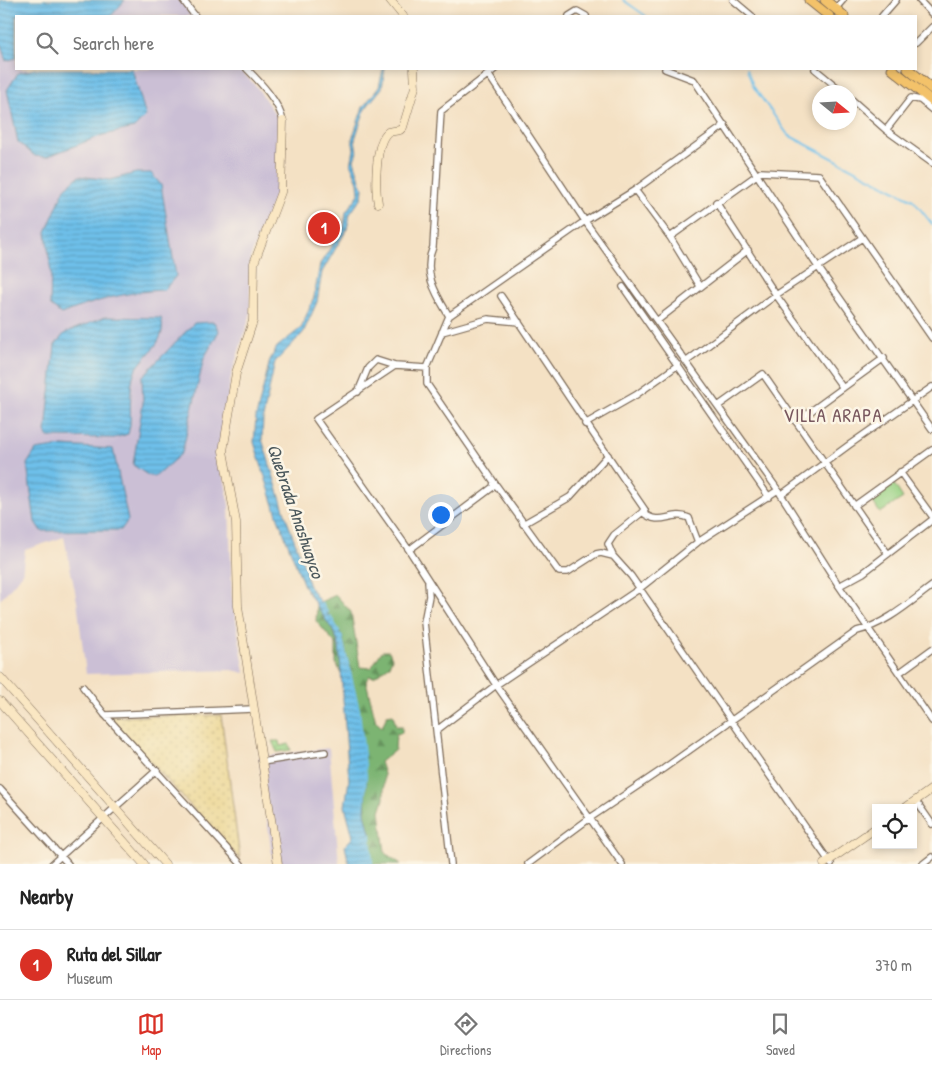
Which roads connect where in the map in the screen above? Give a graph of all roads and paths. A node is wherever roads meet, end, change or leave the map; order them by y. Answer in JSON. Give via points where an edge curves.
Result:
{"nodes":[{"id":1,"x":183,"y":0,"type":"edge"},
{"id":2,"x":390,"y":0,"type":"edge"},
{"id":3,"x":733,"y":0,"type":"edge"},
{"id":4,"x":809,"y":0,"type":"edge"},
{"id":5,"x":825,"y":0,"type":"edge"},
{"id":6,"x":843,"y":0,"type":"edge"},
{"id":7,"x":896,"y":0,"type":"edge"},
{"id":8,"x":919,"y":0,"type":"edge"},
{"id":9,"x":929,"y":7,"type":"edge"},
{"id":10,"x":836,"y":9,"type":"junction"},
{"id":11,"x":932,"y":14,"type":"edge"},
{"id":12,"x":194,"y":15,"type":"edge"},
{"id":13,"x":402,"y":15,"type":"edge"},
{"id":14,"x":570,"y":15,"type":"edge"},
{"id":15,"x":584,"y":15,"type":"edge"},
{"id":16,"x":751,"y":15,"type":"edge"},
{"id":17,"x":827,"y":15,"type":"edge"},
{"id":18,"x":843,"y":15,"type":"edge"},
{"id":19,"x":883,"y":15,"type":"edge"},
{"id":20,"x":932,"y":27,"type":"edge"},
{"id":21,"x":917,"y":42,"type":"edge"},
{"id":22,"x":248,"y":70,"type":"edge"},
{"id":23,"x":414,"y":70,"type":"edge"},
{"id":24,"x":494,"y":70,"type":"edge"},
{"id":25,"x":668,"y":70,"type":"edge"},
{"id":26,"x":816,"y":70,"type":"edge"},
{"id":27,"x":893,"y":70,"type":"edge"},
{"id":28,"x":909,"y":70,"type":"edge"},
{"id":29,"x":488,"y":74,"type":"junction"},
{"id":30,"x":834,"y":85,"type":"edge"},
{"id":31,"x":932,"y":89,"type":"edge"},
{"id":32,"x":926,"y":99,"type":"edge"},
{"id":33,"x":857,"y":104,"type":"edge"},
{"id":34,"x":932,"y":110,"type":"edge"},
{"id":35,"x":284,"y":121,"type":"joint"},
{"id":36,"x":725,"y":124,"type":"junction"},
{"id":37,"x":886,"y":130,"type":"junction"},
{"id":38,"x":931,"y":161,"type":"edge"},
{"id":39,"x":758,"y":173,"type":"junction"},
{"id":40,"x":635,"y":190,"type":"junction"},
{"id":41,"x":716,"y":202,"type":"junction"},
{"id":42,"x":378,"y":203,"type":"dead end"},
{"id":43,"x":585,"y":221,"type":"junction"},
{"id":44,"x":670,"y":237,"type":"junction"},
{"id":45,"x":862,"y":238,"type":"junction"},
{"id":46,"x":748,"y":250,"type":"junction"},
{"id":47,"x":818,"y":267,"type":"junction"},
{"id":48,"x":700,"y":286,"type":"junction"},
{"id":49,"x":623,"y":287,"type":"dead end"},
{"id":50,"x":776,"y":295,"type":"junction"},
{"id":51,"x":501,"y":296,"type":"dead end"},
{"id":52,"x":449,"y":316,"type":"junction"},
{"id":53,"x":658,"y":320,"type":"junction"},
{"id":54,"x":519,"y":322,"type":"junction"},
{"id":55,"x":442,"y":332,"type":"junction"},
{"id":56,"x":932,"y":338,"type":"edge"},
{"id":57,"x":884,"y":358,"type":"junction"},
{"id":58,"x":687,"y":362,"type":"junction"},
{"id":59,"x":395,"y":366,"type":"junction"},
{"id":60,"x":678,"y":366,"type":"junction"},
{"id":61,"x":427,"y":368,"type":"junction"},
{"id":62,"x":932,"y":387,"type":"edge"},
{"id":63,"x":843,"y":388,"type":"junction"},
{"id":64,"x":358,"y":392,"type":"junction"},
{"id":65,"x":914,"y":402,"type":"junction"},
{"id":66,"x":718,"y":406,"type":"junction"},
{"id":67,"x":796,"y":422,"type":"junction"},
{"id":68,"x":585,"y":424,"type":"junction"},
{"id":69,"x":932,"y":429,"type":"edge"},
{"id":70,"x":932,"y":450,"type":"edge"},
{"id":71,"x":608,"y":455,"type":"junction"},
{"id":72,"x":826,"y":463,"type":"junction"},
{"id":73,"x":900,"y":472,"type":"junction"},
{"id":74,"x":494,"y":482,"type":"junction"},
{"id":75,"x":780,"y":493,"type":"junction"},
{"id":76,"x":769,"y":497,"type":"junction"},
{"id":77,"x":854,"y":506,"type":"junction"},
{"id":78,"x":642,"y":512,"type":"junction"},
{"id":79,"x":932,"y":516,"type":"edge"},
{"id":80,"x":932,"y":520,"type":"edge"},
{"id":81,"x":523,"y":524,"type":"junction"},
{"id":82,"x":698,"y":542,"type":"junction"},
{"id":83,"x":409,"y":550,"type":"junction"},
{"id":84,"x":888,"y":554,"type":"junction"},
{"id":85,"x":613,"y":556,"type":"junction"},
{"id":86,"x":428,"y":580,"type":"junction"},
{"id":87,"x":839,"y":586,"type":"junction"},
{"id":88,"x":932,"y":586,"type":"edge"},
{"id":89,"x":639,"y":589,"type":"junction"},
{"id":90,"x":869,"y":628,"type":"junction"},
{"id":91,"x":932,"y":649,"type":"edge"},
{"id":92,"x":899,"y":674,"type":"junction"},
{"id":93,"x":0,"y":677,"type":"edge"},
{"id":94,"x":496,"y":685,"type":"junction"},
{"id":95,"x":83,"y":687,"type":"dead end"},
{"id":96,"x":0,"y":701,"type":"edge"},
{"id":97,"x":254,"y":709,"type":"junction"},
{"id":98,"x":105,"y":715,"type":"junction"},
{"id":99,"x":732,"y":720,"type":"junction"},
{"id":100,"x":932,"y":721,"type":"edge"},
{"id":101,"x":437,"y":730,"type":"junction"},
{"id":102,"x":326,"y":752,"type":"dead end"},
{"id":103,"x":262,"y":762,"type":"junction"},
{"id":104,"x":157,"y":770,"type":"junction"},
{"id":105,"x":0,"y":789,"type":"edge"},
{"id":106,"x":932,"y":789,"type":"edge"},
{"id":107,"x":916,"y":801,"type":"junction"},
{"id":108,"x":911,"y":804,"type":"edge"},
{"id":109,"x":115,"y":808,"type":"junction"},
{"id":110,"x":104,"y":818,"type":"junction"},
{"id":111,"x":590,"y":818,"type":"junction"},
{"id":112,"x":932,"y":824,"type":"edge"},
{"id":113,"x":872,"y":831,"type":"edge"},
{"id":114,"x":61,"y":856,"type":"junction"},
{"id":115,"x":932,"y":857,"type":"edge"},
{"id":116,"x":828,"y":863,"type":"edge"},
{"id":117,"x":52,"y":864,"type":"edge"},
{"id":118,"x":68,"y":864,"type":"edge"},
{"id":119,"x":144,"y":864,"type":"edge"},
{"id":120,"x":165,"y":864,"type":"edge"},
{"id":121,"x":240,"y":864,"type":"edge"},
{"id":122,"x":278,"y":864,"type":"edge"},
{"id":123,"x":450,"y":864,"type":"edge"},
{"id":124,"x":528,"y":864,"type":"edge"},
{"id":125,"x":622,"y":864,"type":"edge"},
{"id":126,"x":923,"y":864,"type":"edge"}],
"edges":[{"from":1,"to":12,"type":"street"},
{"from":2,"to":13,"type":"street"},
{"from":3,"to":16,"type":"street"},
{"from":4,"to":17,"type":"main road"},
{"from":5,"to":10,"type":"main road"},
{"from":6,"to":10,"type":"street"},
{"from":7,"to":19,"type":"street"},
{"from":8,"to":9,"type":"street"},
{"from":9,"to":11,"type":"street"},
{"from":10,"to":18,"type":"main road"},
{"from":14,"to":15,"type":"street","via":[[577,10]]},
{"from":20,"to":21,"type":"street"},
{"from":22,"to":35,"type":"street","via":[[265,89]]},
{"from":23,"to":42,"type":"street","via":[[416,87],[403,127],[388,132],[382,140],[376,180]]},
{"from":24,"to":29,"type":"street"},
{"from":25,"to":36,"type":"street","via":[[694,80]]},
{"from":26,"to":30,"type":"street"},
{"from":27,"to":32,"type":"main road"},
{"from":28,"to":31,"type":"main road"},
{"from":29,"to":43,"type":"street"},
{"from":29,"to":52,"type":"street","via":[[441,111],[430,284]]},
{"from":32,"to":34,"type":"street"},
{"from":32,"to":37,"type":"street","via":[[911,98]]},
{"from":33,"to":37,"type":"street"},
{"from":35,"to":97,"type":"street","via":[[281,192],[254,263],[253,321],[236,373],[223,451],[236,522],[238,606]]},
{"from":36,"to":39,"type":"street"},
{"from":36,"to":40,"type":"street"},
{"from":37,"to":38,"type":"street"},
{"from":39,"to":41,"type":"street"},
{"from":39,"to":45,"type":"street","via":[[820,175]]},
{"from":39,"to":47,"type":"street"},
{"from":40,"to":43,"type":"street"},
{"from":40,"to":44,"type":"street"},
{"from":41,"to":44,"type":"street"},
{"from":41,"to":46,"type":"street"},
{"from":43,"to":52,"type":"street"},
{"from":43,"to":53,"type":"street"},
{"from":44,"to":48,"type":"street"},
{"from":45,"to":47,"type":"street"},
{"from":45,"to":56,"type":"street"},
{"from":46,"to":48,"type":"street"},
{"from":46,"to":50,"type":"street"},
{"from":47,"to":50,"type":"street"},
{"from":47,"to":57,"type":"street"},
{"from":48,"to":53,"type":"street"},
{"from":49,"to":60,"type":"street"},
{"from":50,"to":58,"type":"street"},
{"from":50,"to":63,"type":"street"},
{"from":51,"to":54,"type":"street"},
{"from":52,"to":55,"type":"street"},
{"from":53,"to":58,"type":"street"},
{"from":54,"to":55,"type":"street","via":[[488,318]]},
{"from":54,"to":68,"type":"street"},
{"from":55,"to":61,"type":"street"},
{"from":57,"to":63,"type":"street"},
{"from":57,"to":65,"type":"street"},
{"from":58,"to":66,"type":"street"},
{"from":59,"to":61,"type":"street"},
{"from":59,"to":64,"type":"street"},
{"from":59,"to":64,"type":"street","via":[[376,360],[371,363]]},
{"from":60,"to":68,"type":"street"},
{"from":60,"to":76,"type":"street"},
{"from":61,"to":74,"type":"street","via":[[427,384]]},
{"from":62,"to":65,"type":"street"},
{"from":63,"to":67,"type":"street"},
{"from":64,"to":83,"type":"street","via":[[316,419]]},
{"from":65,"to":69,"type":"street"},
{"from":65,"to":72,"type":"street"},
{"from":66,"to":67,"type":"street","via":[[763,374]]},
{"from":66,"to":75,"type":"street"},
{"from":67,"to":72,"type":"street"},
{"from":68,"to":71,"type":"street"},
{"from":70,"to":73,"type":"street"},
{"from":71,"to":78,"type":"street","via":[[646,510]]},
{"from":71,"to":81,"type":"street","via":[[570,496]]},
{"from":72,"to":75,"type":"street"},
{"from":72,"to":77,"type":"street"},
{"from":73,"to":77,"type":"street"},
{"from":73,"to":79,"type":"street"},
{"from":74,"to":81,"type":"street"},
{"from":74,"to":83,"type":"street","via":[[488,492]]},
{"from":75,"to":76,"type":"street"},
{"from":75,"to":87,"type":"street"},
{"from":76,"to":82,"type":"street"},
{"from":77,"to":84,"type":"street"},
{"from":78,"to":82,"type":"street","via":[[658,520],[679,516],[689,518]]},
{"from":78,"to":85,"type":"street","via":[[610,540],[608,544]]},
{"from":80,"to":84,"type":"street"},
{"from":81,"to":85,"type":"street","via":[[555,569],[563,573],[596,554]]},
{"from":82,"to":89,"type":"street"},
{"from":83,"to":86,"type":"street"},
{"from":84,"to":87,"type":"street"},
{"from":85,"to":89,"type":"street"},
{"from":86,"to":94,"type":"street"},
{"from":86,"to":101,"type":"street","via":[[429,596],[423,616]]},
{"from":87,"to":90,"type":"street"},
{"from":88,"to":90,"type":"street"},
{"from":89,"to":94,"type":"street"},
{"from":89,"to":99,"type":"street"},
{"from":90,"to":92,"type":"street"},
{"from":90,"to":99,"type":"street","via":[[857,631]]},
{"from":91,"to":92,"type":"street"},
{"from":92,"to":100,"type":"street"},
{"from":93,"to":109,"type":"street"},
{"from":94,"to":101,"type":"street"},
{"from":94,"to":111,"type":"street"},
{"from":95,"to":98,"type":"street"},
{"from":96,"to":110,"type":"street"},
{"from":97,"to":98,"type":"street"},
{"from":97,"to":103,"type":"street"},
{"from":98,"to":104,"type":"street"},
{"from":99,"to":111,"type":"street"},
{"from":99,"to":116,"type":"street"},
{"from":101,"to":123,"type":"street"},
{"from":102,"to":103,"type":"street"},
{"from":103,"to":122,"type":"street"},
{"from":104,"to":109,"type":"street"},
{"from":104,"to":121,"type":"street"},
{"from":105,"to":114,"type":"street"},
{"from":106,"to":107,"type":"street"},
{"from":107,"to":108,"type":"street"},
{"from":107,"to":112,"type":"street"},
{"from":109,"to":110,"type":"street"},
{"from":109,"to":120,"type":"street"},
{"from":110,"to":114,"type":"street"},
{"from":110,"to":119,"type":"street"},
{"from":111,"to":124,"type":"street"},
{"from":111,"to":125,"type":"street"},
{"from":113,"to":116,"type":"street"},
{"from":114,"to":117,"type":"street"},
{"from":114,"to":118,"type":"street"},
{"from":115,"to":126,"type":"street"}]}
